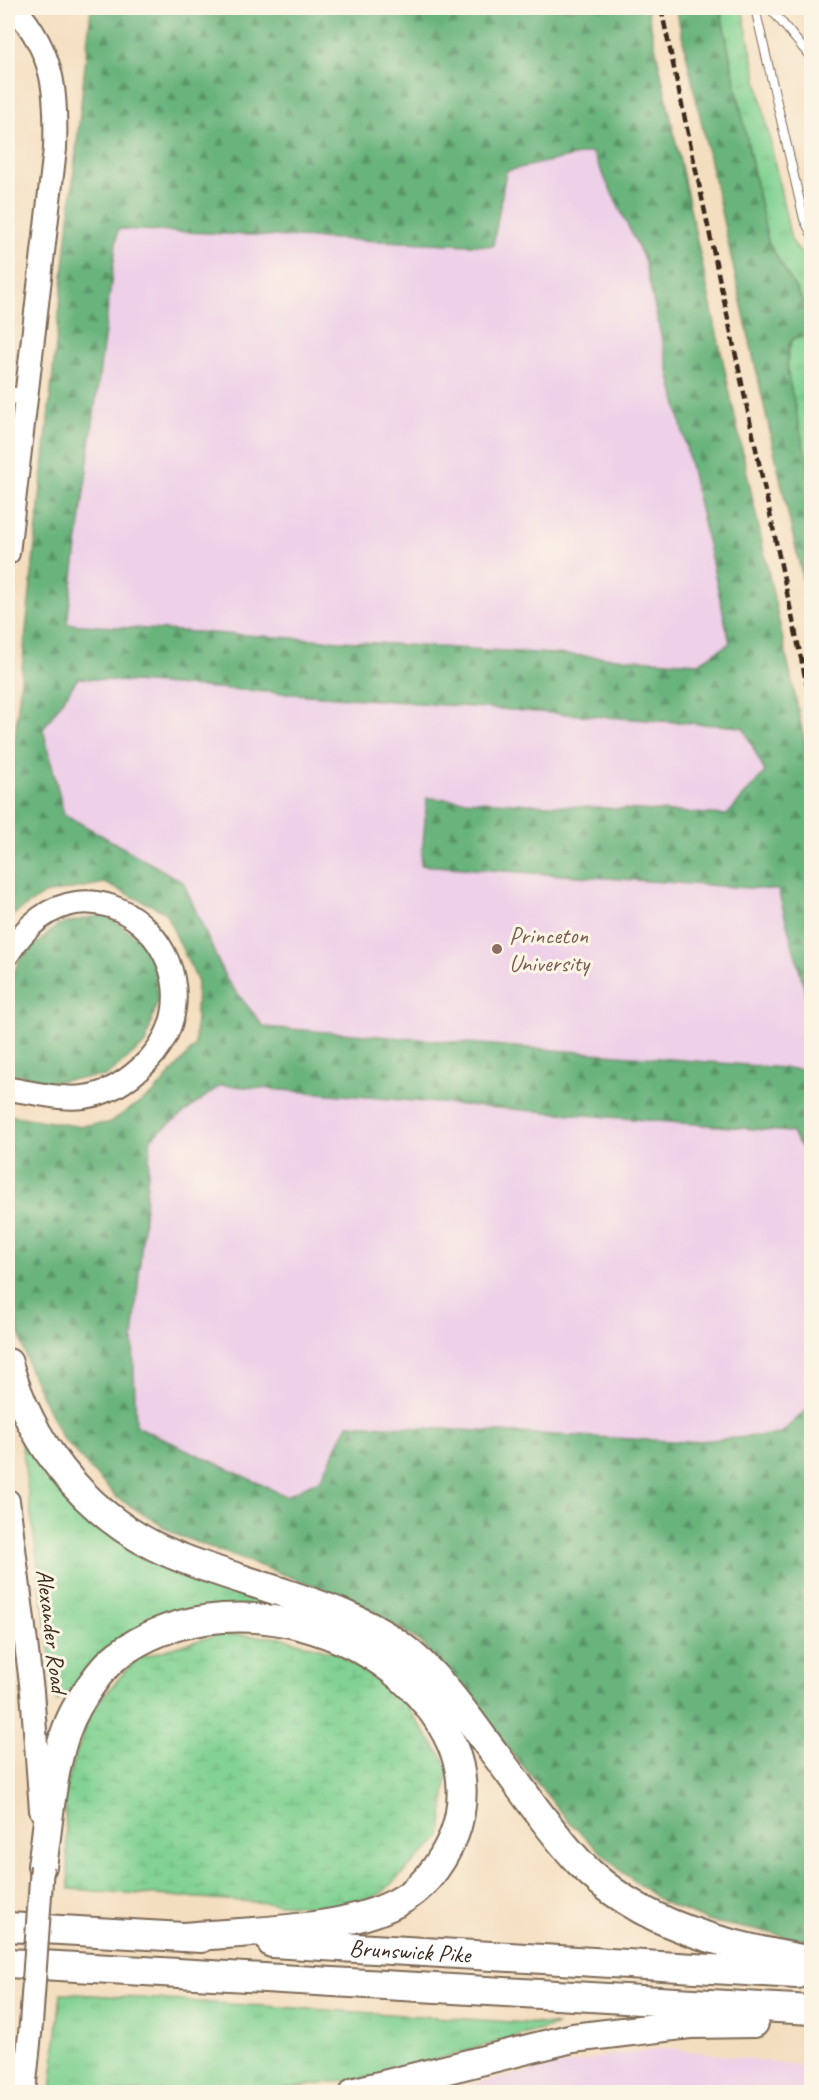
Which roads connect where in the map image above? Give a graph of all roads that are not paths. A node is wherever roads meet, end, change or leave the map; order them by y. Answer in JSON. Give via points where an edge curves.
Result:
{"nodes":[{"id":1,"x":15,"y":8,"type":"edge"},
{"id":2,"x":755,"y":8,"type":"edge"},
{"id":3,"x":770,"y":8,"type":"edge"},
{"id":4,"x":812,"y":59,"type":"edge"},
{"id":5,"x":812,"y":235,"type":"edge"},
{"id":6,"x":16,"y":396,"type":"edge"},
{"id":7,"x":8,"y":553,"type":"edge"},
{"id":8,"x":8,"y":954,"type":"edge"},
{"id":9,"x":8,"y":1089,"type":"edge"},
{"id":10,"x":8,"y":1363,"type":"edge"},
{"id":11,"x":8,"y":1501,"type":"edge"},
{"id":12,"x":42,"y":1866,"type":"junction"},
{"id":13,"x":8,"y":1927,"type":"edge"},
{"id":14,"x":184,"y":1937,"type":"junction"},
{"id":15,"x":812,"y":1961,"type":"edge"},
{"id":16,"x":8,"y":1963,"type":"edge"},
{"id":17,"x":812,"y":1975,"type":"edge"},
{"id":18,"x":812,"y":2010,"type":"edge"},
{"id":19,"x":812,"y":2020,"type":"edge"},
{"id":20,"x":24,"y":2092,"type":"edge"},
{"id":21,"x":355,"y":2092,"type":"edge"}],
"edges":[{"from":1,"to":6,"type":"main road","via":[[36,36],[49,63],[56,113],[55,149]]},
{"from":2,"to":5,"type":"lane","via":[[804,219]]},
{"from":3,"to":4,"type":"lane"},
{"from":6,"to":7,"type":"main road"},
{"from":8,"to":9,"type":"main road","via":[[37,920],[56,908],[80,903],[108,905],[134,916],[156,938],[169,964],[173,993],[170,1022],[159,1046],[140,1069],[119,1084],[95,1095],[76,1097]]},
{"from":10,"to":15,"type":"highway","via":[[24,1408],[44,1447],[72,1483],[120,1526],[195,1563],[323,1606],[380,1632],[412,1654],[440,1683],[577,1860],[620,1897],[694,1934]]},
{"from":11,"to":12,"type":"main road","name":"Alexander Road","via":[[32,1691]]},
{"from":12,"to":14,"type":"highway","via":[[57,1766],[68,1724],[106,1665],[150,1636],[184,1625],[223,1619],[309,1627],[353,1645],[410,1684],[446,1733],[460,1773],[462,1795],[456,1830],[432,1874],[395,1904],[363,1915]]},
{"from":12,"to":20,"type":"main road","name":"Alexander Road","bridge":true},
{"from":13,"to":14,"type":"highway","name":"Brunswick Pike"},
{"from":14,"to":17,"type":"highway","name":"Brunswick Pike"},
{"from":16,"to":18,"type":"highway","name":"Brunswick Pike"},
{"from":19,"to":21,"type":"highway","via":[[690,2024],[573,2038]]}]}
